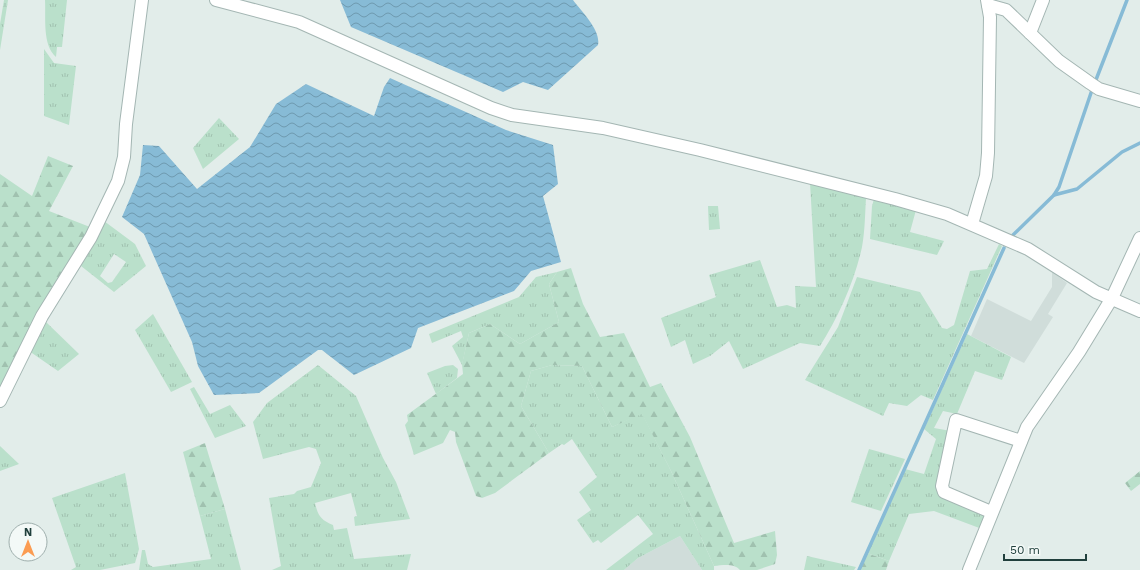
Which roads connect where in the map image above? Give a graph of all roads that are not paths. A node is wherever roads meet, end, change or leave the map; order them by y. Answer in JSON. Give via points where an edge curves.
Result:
{"nodes":[{"id":1,"x":142,"y":0,"type":"edge"},
{"id":2,"x":216,"y":0,"type":"edge"},
{"id":3,"x":1043,"y":0,"type":"edge"},
{"id":4,"x":988,"y":3,"type":"edge"},
{"id":5,"x":1030,"y":33,"type":"junction"},
{"id":6,"x":1140,"y":101,"type":"edge"},
{"id":7,"x":972,"y":224,"type":"junction"},
{"id":8,"x":1140,"y":238,"type":"edge"},
{"id":9,"x":1112,"y":298,"type":"junction"},
{"id":10,"x":1140,"y":311,"type":"edge"},
{"id":11,"x":0,"y":401,"type":"edge"},
{"id":12,"x":1021,"y":441,"type":"junction"},
{"id":13,"x":991,"y":512,"type":"junction"},
{"id":14,"x":969,"y":570,"type":"edge"}],
"edges":[{"from":1,"to":11,"type":"street","via":[[124,157],[118,181],[91,238],[42,316]]},
{"from":2,"to":7,"type":"street","via":[[299,22],[512,115],[603,128],[700,150],[895,199]]},
{"from":3,"to":5,"type":"street"},
{"from":4,"to":5,"type":"street","via":[[1006,10]]},
{"from":4,"to":7,"type":"street","via":[[988,153],[986,176]]},
{"from":5,"to":6,"type":"street","via":[[1059,62],[1099,89]]},
{"from":7,"to":9,"type":"street","via":[[1028,249],[1083,285]]},
{"from":8,"to":9,"type":"street"},
{"from":9,"to":10,"type":"street"},
{"from":9,"to":12,"type":"street","via":[[1079,352],[1026,428]]},
{"from":12,"to":13,"type":"street"},
{"from":12,"to":13,"type":"street","via":[[956,420],[942,486],[944,492]]},
{"from":13,"to":14,"type":"street"}]}
